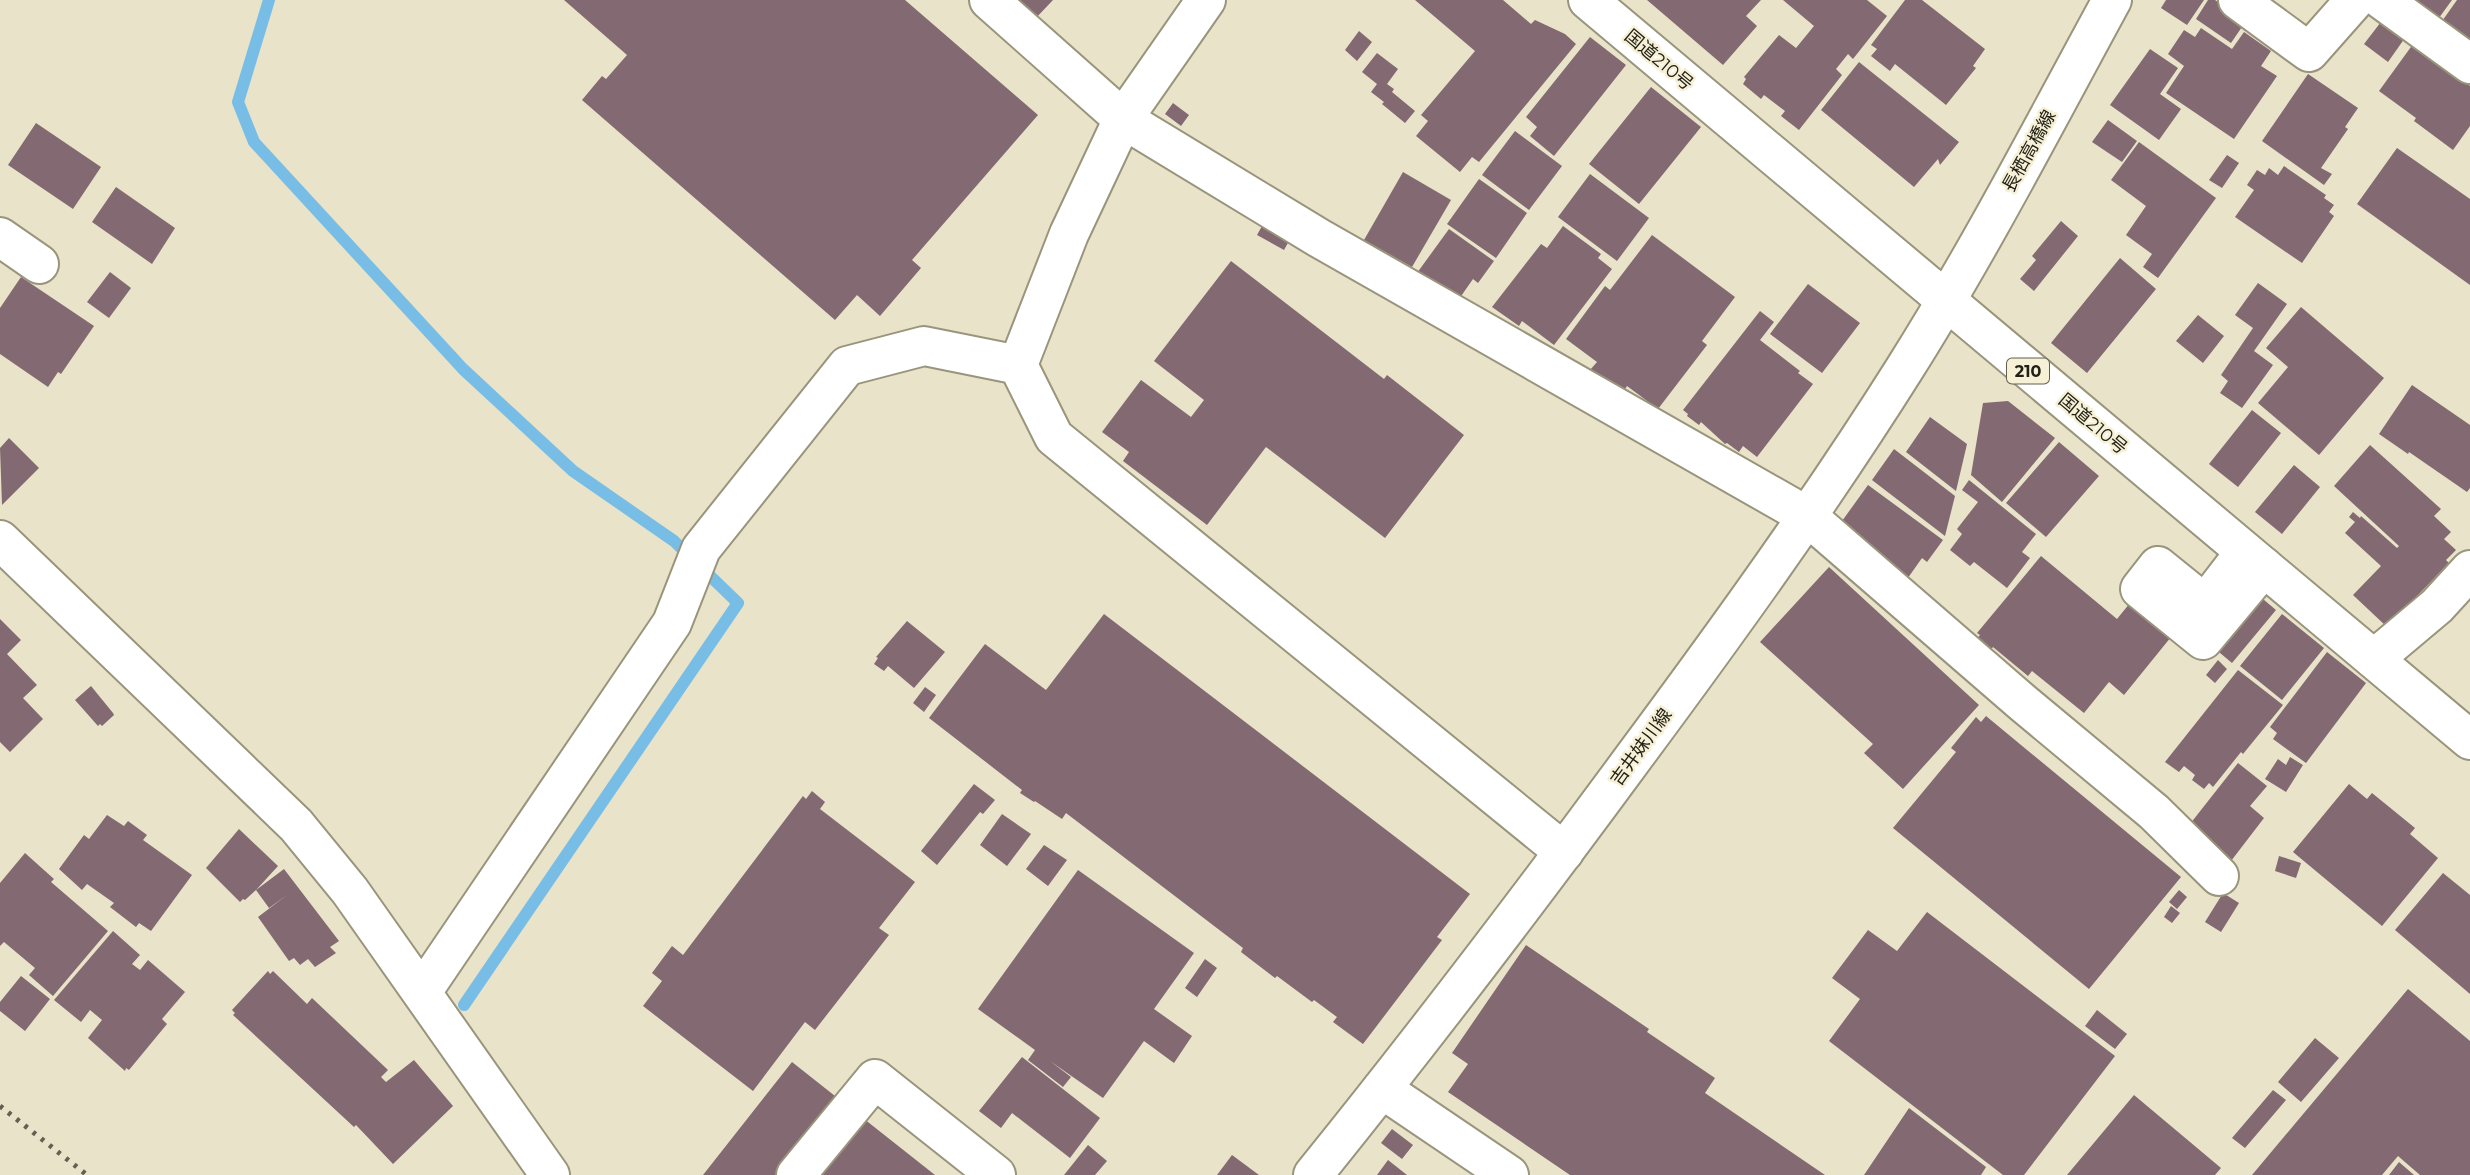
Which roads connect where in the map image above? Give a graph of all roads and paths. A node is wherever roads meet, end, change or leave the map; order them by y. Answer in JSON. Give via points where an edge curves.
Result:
{"nodes":[{"id":1,"x":989,"y":0,"type":"edge"},
{"id":2,"x":1206,"y":0,"type":"edge"},
{"id":3,"x":1588,"y":0,"type":"edge"},
{"id":4,"x":2112,"y":0,"type":"edge"},
{"id":5,"x":2238,"y":0,"type":"edge"},
{"id":6,"x":2355,"y":0,"type":"edge"},
{"id":7,"x":2382,"y":0,"type":"edge"},
{"id":8,"x":2470,"y":64,"type":"edge"},
{"id":9,"x":1124,"y":119,"type":"junction"},
{"id":10,"x":0,"y":237,"type":"edge"},
{"id":11,"x":39,"y":264,"type":"dead end"},
{"id":12,"x":1946,"y":302,"type":"junction"},
{"id":13,"x":1018,"y":365,"type":"junction"},
{"id":14,"x":1807,"y":516,"type":"junction"},
{"id":15,"x":0,"y":540,"type":"edge"},
{"id":16,"x":2470,"y":570,"type":"edge"},
{"id":17,"x":2374,"y":659,"type":"junction"},
{"id":18,"x":2470,"y":740,"type":"edge"},
{"id":19,"x":1564,"y":852,"type":"junction"},
{"id":20,"x":2219,"y":876,"type":"dead end"},
{"id":21,"x":422,"y":992,"type":"junction"},
{"id":22,"x":1382,"y":1089,"type":"junction"},
{"id":23,"x":550,"y":1175,"type":"edge"},
{"id":24,"x":796,"y":1175,"type":"edge"},
{"id":25,"x":996,"y":1175,"type":"edge"},
{"id":26,"x":1313,"y":1175,"type":"edge"},
{"id":27,"x":1509,"y":1175,"type":"edge"}],
"edges":[{"from":1,"to":9,"type":"main road"},
{"from":2,"to":9,"type":"main road"},
{"from":3,"to":12,"type":"main road","name":"国道210号","number":"210"},
{"from":4,"to":12,"type":"main road","name":"長栖高橋線"},
{"from":5,"to":6,"type":"main road","via":[[2309,52]]},
{"from":7,"to":8,"type":"main road"},
{"from":9,"to":13,"type":"main road","via":[[1069,234]]},
{"from":9,"to":14,"type":"main road","via":[[1319,238]]},
{"from":10,"to":11,"type":"main road"},
{"from":12,"to":14,"type":"main road","name":"吉井妹川線"},
{"from":12,"to":17,"type":"main road","name":"国道210号","number":"210"},
{"from":13,"to":19,"type":"main road","via":[[1054,437]]},
{"from":13,"to":21,"type":"main road","via":[[924,346],[847,366],[701,549],[672,623]]},
{"from":14,"to":19,"type":"main road","name":"吉井妹川線"},
{"from":14,"to":20,"type":"main road","via":[[2154,812]]},
{"from":15,"to":21,"type":"main road","via":[[296,825]]},
{"from":16,"to":17,"type":"main road","via":[[2437,606]]},
{"from":17,"to":18,"type":"main road","name":"国道210号","number":"210"},
{"from":19,"to":22,"type":"main road","name":"吉井妹川線"},
{"from":21,"to":23,"type":"main road"},
{"from":22,"to":26,"type":"main road","name":"吉井妹川線"},
{"from":22,"to":27,"type":"main road"},
{"from":24,"to":25,"type":"main road","via":[[875,1079]]}]}
